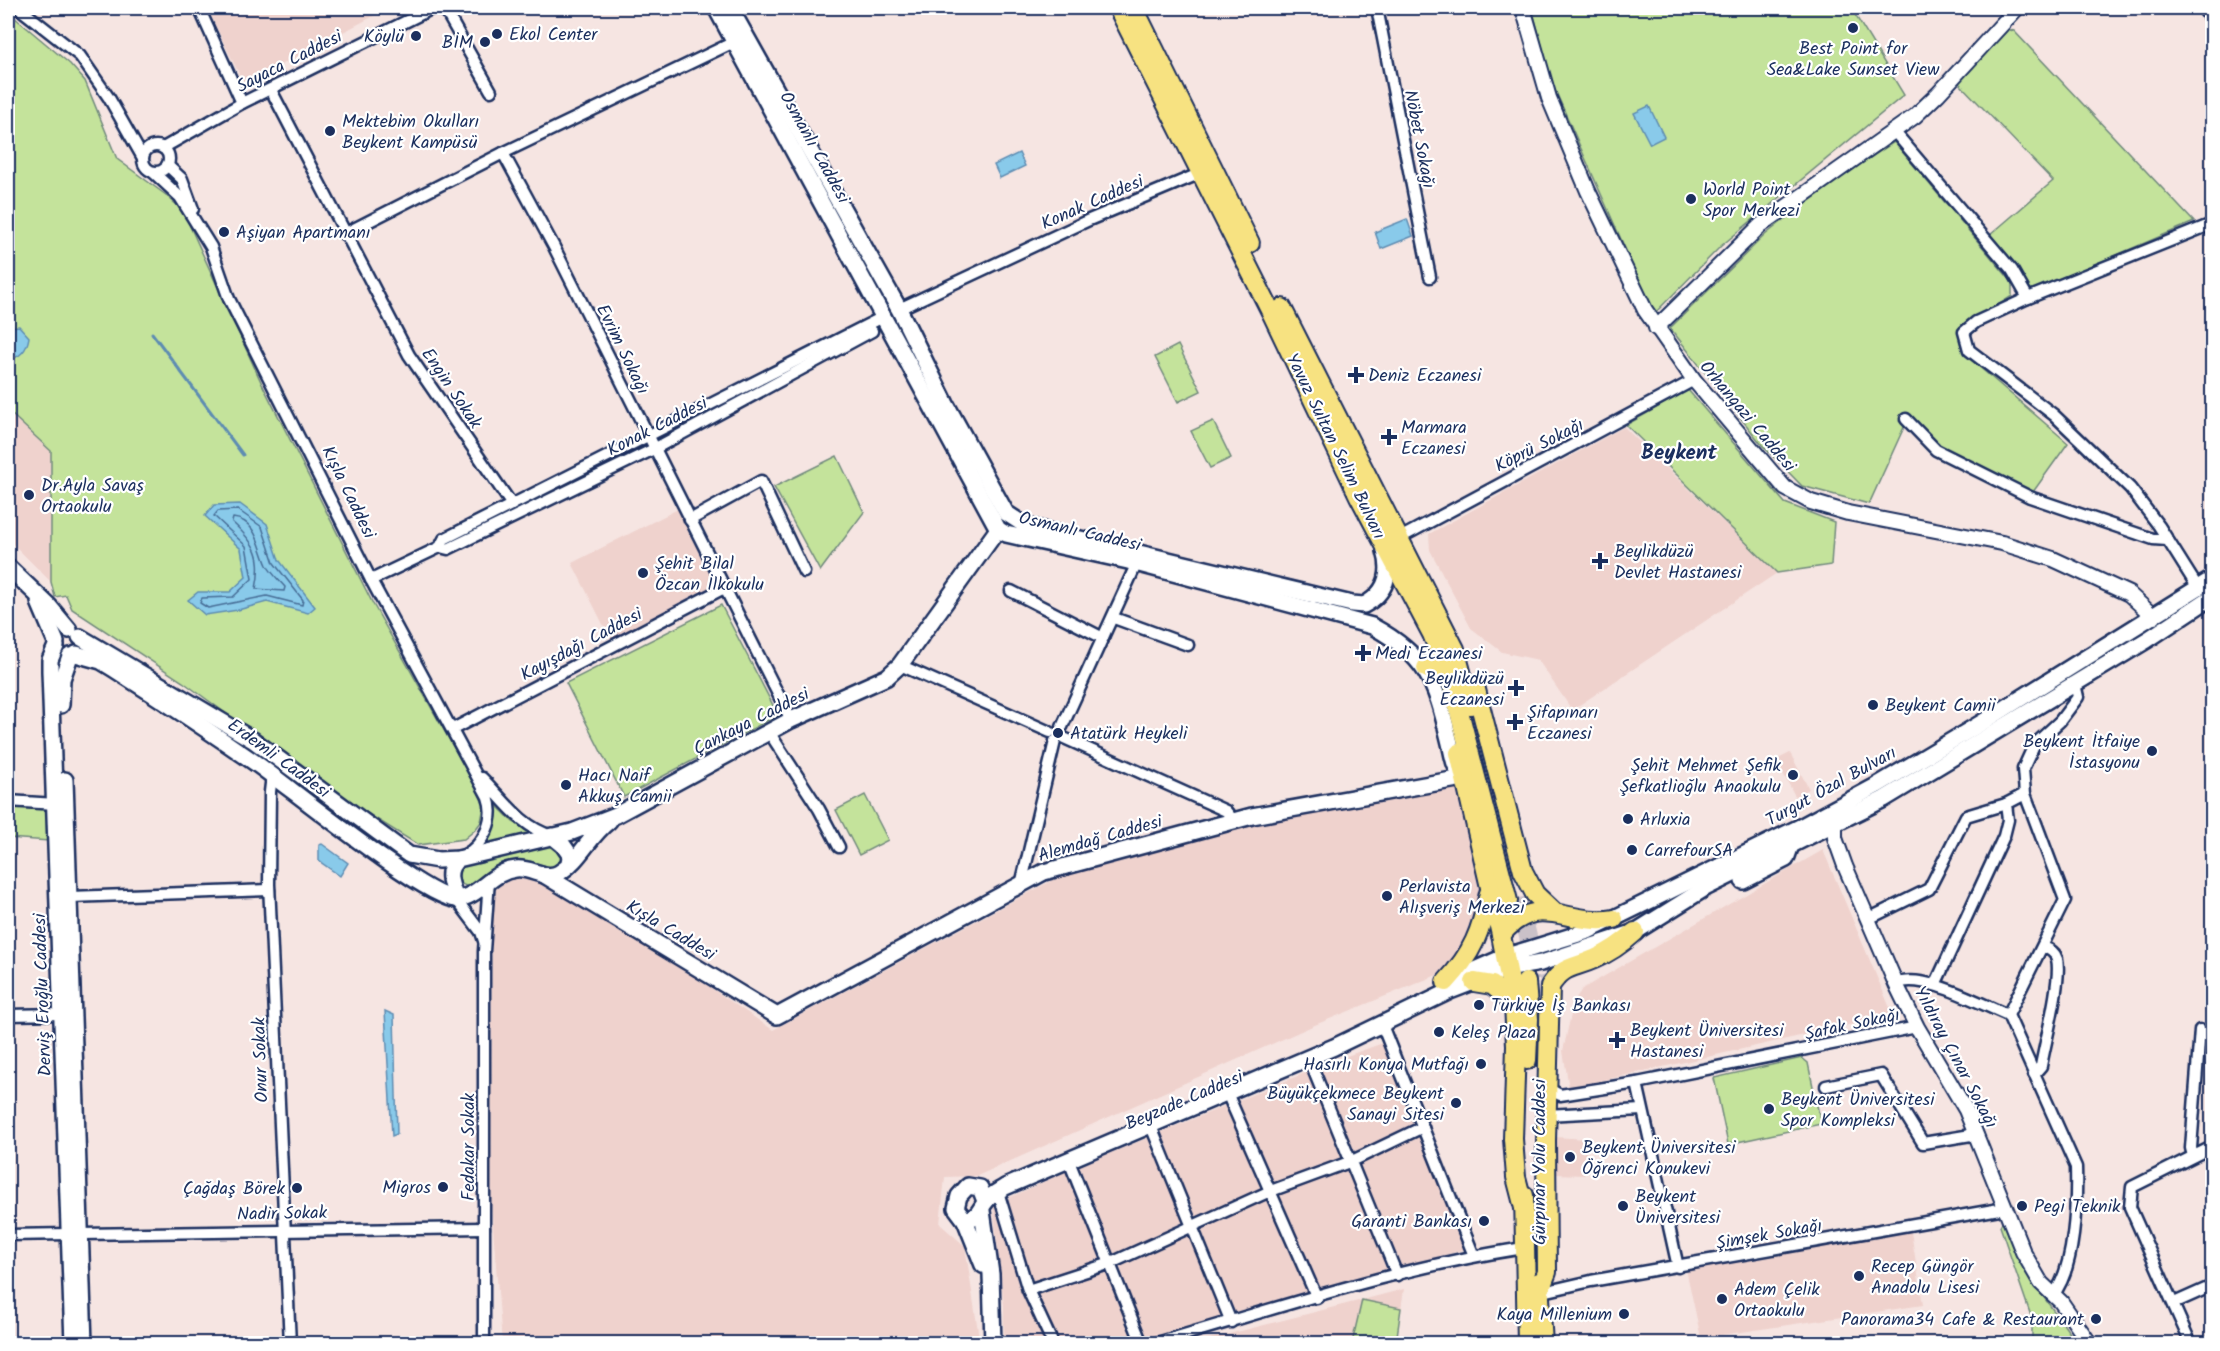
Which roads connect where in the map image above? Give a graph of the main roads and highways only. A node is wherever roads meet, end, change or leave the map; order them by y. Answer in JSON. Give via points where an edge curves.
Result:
{"nodes":[{"id":1,"x":716,"y":8,"type":"edge"},
{"id":2,"x":730,"y":8,"type":"edge"},
{"id":3,"x":1118,"y":8,"type":"edge"},
{"id":4,"x":1134,"y":8,"type":"edge"},
{"id":5,"x":899,"y":309,"type":"junction"},
{"id":6,"x":885,"y":320,"type":"junction"},
{"id":7,"x":1005,"y":525,"type":"junction"},
{"id":8,"x":1390,"y":539,"type":"junction"},
{"id":9,"x":10,"y":572,"type":"edge"},
{"id":10,"x":2212,"y":579,"type":"edge"},
{"id":11,"x":33,"y":592,"type":"junction"},
{"id":12,"x":2212,"y":597,"type":"edge"},
{"id":13,"x":2165,"y":616,"type":"junction"},
{"id":14,"x":2139,"y":626,"type":"junction"},
{"id":15,"x":74,"y":634,"type":"junction"},
{"id":16,"x":2147,"y":640,"type":"junction"},
{"id":17,"x":56,"y":644,"type":"junction"},
{"id":18,"x":73,"y":655,"type":"junction"},
{"id":19,"x":1426,"y":668,"type":"junction"},
{"id":20,"x":1451,"y":679,"type":"junction"},
{"id":21,"x":1463,"y":778,"type":"junction"},
{"id":22,"x":1857,"y":797,"type":"junction"},
{"id":23,"x":61,"y":805,"type":"junction"},
{"id":24,"x":616,"y":815,"type":"junction"},
{"id":25,"x":1829,"y":828,"type":"junction"},
{"id":26,"x":552,"y":836,"type":"junction"},
{"id":27,"x":1781,"y":842,"type":"junction"},
{"id":28,"x":458,"y":859,"type":"junction"},
{"id":29,"x":569,"y":865,"type":"junction"},
{"id":30,"x":546,"y":876,"type":"junction"},
{"id":31,"x":1490,"y":888,"type":"junction"},
{"id":32,"x":456,"y":898,"type":"junction"},
{"id":33,"x":1513,"y":898,"type":"junction"},
{"id":34,"x":1554,"y":912,"type":"junction"},
{"id":35,"x":1614,"y":919,"type":"junction"},
{"id":36,"x":1635,"y":932,"type":"junction"},
{"id":37,"x":1501,"y":935,"type":"junction"},
{"id":38,"x":1506,"y":963,"type":"junction"},
{"id":39,"x":1446,"y":982,"type":"junction"},
{"id":40,"x":1474,"y":982,"type":"junction"},
{"id":41,"x":1514,"y":1003,"type":"junction"},
{"id":42,"x":777,"y":1016,"type":"joint"},
{"id":43,"x":1380,"y":1021,"type":"junction"},
{"id":44,"x":1335,"y":1042,"type":"junction"},
{"id":45,"x":977,"y":1186,"type":"junction"},
{"id":46,"x":990,"y":1200,"type":"junction"},
{"id":47,"x":1524,"y":1208,"type":"junction"},
{"id":48,"x":965,"y":1220,"type":"junction"},
{"id":49,"x":75,"y":1234,"type":"junction"},
{"id":50,"x":1524,"y":1279,"type":"junction"},
{"id":51,"x":1539,"y":1293,"type":"junction"},
{"id":52,"x":73,"y":1344,"type":"edge"},
{"id":53,"x":84,"y":1344,"type":"edge"},
{"id":54,"x":987,"y":1344,"type":"edge"},
{"id":55,"x":993,"y":1344,"type":"edge"},
{"id":56,"x":1516,"y":1344,"type":"edge"},
{"id":57,"x":1527,"y":1344,"type":"edge"},
{"id":58,"x":1543,"y":1344,"type":"edge"}],
"edges":[{"from":1,"to":6,"type":"main road","name":"Osmanlı Caddesi"},
{"from":2,"to":5,"type":"main road","name":"Osmanlı Caddesi"},
{"from":3,"to":8,"type":"main road","name":"Yavuz Sultan Selim Bulvarı"},
{"from":4,"to":8,"type":"main road","name":"Yavuz Sultan Selim Bulvarı"},
{"from":5,"to":6,"type":"main road","via":[[885,306]]},
{"from":5,"to":7,"type":"main road","name":"Osmanlı Caddesi"},
{"from":6,"to":7,"type":"main road","name":"Osmanlı Caddesi"},
{"from":7,"to":8,"type":"main road","name":"Osmanlı Caddesi","via":[[1026,526],[1352,604],[1373,600],[1386,582]]},
{"from":7,"to":19,"type":"main road","name":"Osmanlı Caddesi","via":[[1359,622],[1386,634]]},
{"from":7,"to":24,"type":"main road","name":"Çankaya Caddesi","via":[[887,677],[791,720]]},
{"from":8,"to":20,"type":"main road","name":"Yavuz Sultan Selim Bulvarı"},
{"from":8,"to":33,"type":"main road","name":"Yavuz Sultan Selim Bulvarı","via":[[1458,657]]},
{"from":9,"to":11,"type":"main road"},
{"from":10,"to":13,"type":"main road","name":"Turgut Özal Bulvarı"},
{"from":11,"to":15,"type":"main road","name":"Erdemli Caddesi"},
{"from":11,"to":17,"type":"main road"},
{"from":12,"to":13,"type":"main road","name":"Turgut Özal Bulvarı"},
{"from":13,"to":14,"type":"main road","name":"Turgut Özal Bulvarı"},
{"from":13,"to":16,"type":"main road","name":"Turgut Özal Bulvarı"},
{"from":14,"to":16,"type":"main road"},
{"from":14,"to":22,"type":"main road","name":"Turgut Özal Bulvarı"},
{"from":15,"to":17,"type":"main road","via":[[59,634]]},
{"from":15,"to":18,"type":"main road","via":[[82,645]]},
{"from":15,"to":28,"type":"main road","name":"Erdemli Caddesi","via":[[253,740],[409,855]]},
{"from":16,"to":25,"type":"main road","name":"Turgut Özal Bulvarı"},
{"from":17,"to":18,"type":"main road","via":[[61,654]]},
{"from":17,"to":23,"type":"main road","name":"Derviş Eroğlu Caddesi","via":[[50,665]]},
{"from":18,"to":23,"type":"main road","name":"Derviş Eroğlu Caddesi","via":[[62,679]]},
{"from":18,"to":32,"type":"main road","name":"Erdemli Caddesi","via":[[114,669],[272,775],[406,873]]},
{"from":19,"to":20,"type":"main road"},
{"from":19,"to":21,"type":"main road","name":"Osmanlı Caddesi","via":[[1442,710],[1455,769]]},
{"from":20,"to":21,"type":"main road","via":[[1447,697]]},
{"from":20,"to":33,"type":"main road","name":"Yavuz Sultan Selim Bulvarı"},
{"from":21,"to":31,"type":"main road"},
{"from":21,"to":42,"type":"main road","name":"Alemdağ Caddesi","via":[[1252,816],[1044,872]]},
{"from":22,"to":25,"type":"main road","via":[[1826,821]]},
{"from":22,"to":27,"type":"main road","name":"Turgut Özal Bulvarı"},
{"from":23,"to":49,"type":"main road","name":"Derviş Eroğlu Caddesi"},
{"from":24,"to":26,"type":"main road","name":"Çankaya Caddesi"},
{"from":24,"to":29,"type":"main road"},
{"from":25,"to":27,"type":"main road","name":"Turgut Özal Bulvarı"},
{"from":26,"to":28,"type":"main road","name":"Çankaya Caddesi"},
{"from":26,"to":29,"type":"main road","via":[[570,855]]},
{"from":27,"to":35,"type":"main road","name":"Turgut Özal Bulvarı"},
{"from":27,"to":36,"type":"main road","name":"Turgut Özal Bulvarı"},
{"from":28,"to":32,"type":"main road","via":[[449,874]]},
{"from":29,"to":30,"type":"main road","via":[[554,876]]},
{"from":30,"to":32,"type":"main road","name":"Kışla Caddesi","via":[[530,869],[504,871],[472,894]]},
{"from":30,"to":42,"type":"main road","name":"Kışla Caddesi"},
{"from":31,"to":33,"type":"main road"},
{"from":31,"to":39,"type":"main road","via":[[1474,946]]},
{"from":33,"to":34,"type":"main road"},
{"from":33,"to":37,"type":"main road"},
{"from":34,"to":35,"type":"main road","via":[[1591,922]]},
{"from":34,"to":37,"type":"main road","via":[[1532,913]]},
{"from":35,"to":38,"type":"main road","name":"Turgut Özal Bulvarı"},
{"from":36,"to":38,"type":"main road","name":"Turgut Özal Bulvarı","via":[[1540,963]]},
{"from":36,"to":51,"type":"main road","via":[[1594,959],[1566,968],[1551,986],[1546,1115],[1547,1272]]},
{"from":37,"to":38,"type":"main road"},
{"from":38,"to":39,"type":"main road","name":"Turgut Özal Bulvarı"},
{"from":38,"to":40,"type":"main road"},
{"from":38,"to":41,"type":"main road"},
{"from":39,"to":43,"type":"main road","name":"Turgut Özal Bulvarı"},
{"from":40,"to":41,"type":"main road","via":[[1492,985]]},
{"from":40,"to":43,"type":"main road"},
{"from":41,"to":47,"type":"main road","via":[[1513,1139],[1516,1177]]},
{"from":43,"to":44,"type":"main road"},
{"from":44,"to":45,"type":"main road"},
{"from":44,"to":46,"type":"main road","via":[[1228,1096]]},
{"from":45,"to":46,"type":"main road"},
{"from":45,"to":48,"type":"main road","via":[[964,1189],[955,1202],[958,1214]]},
{"from":46,"to":48,"type":"main road","via":[[977,1216]]},
{"from":46,"to":55,"type":"main road"},
{"from":47,"to":50,"type":"main road","name":"Gürpınar Yolu Caddesi"},
{"from":47,"to":51,"type":"main road","name":"Gürpınar Yolu Caddesi","via":[[1532,981],[1541,1012],[1536,1131]]},
{"from":48,"to":54,"type":"main road","via":[[985,1275]]},
{"from":49,"to":52,"type":"main road","name":"Derviş Eroğlu Caddesi"},
{"from":49,"to":53,"type":"main road","name":"Derviş Eroğlu Caddesi"},
{"from":50,"to":56,"type":"main road"},
{"from":50,"to":57,"type":"main road","name":"Gürpınar Yolu Caddesi"},
{"from":51,"to":58,"type":"main road","name":"Gürpınar Yolu Caddesi"}]}
